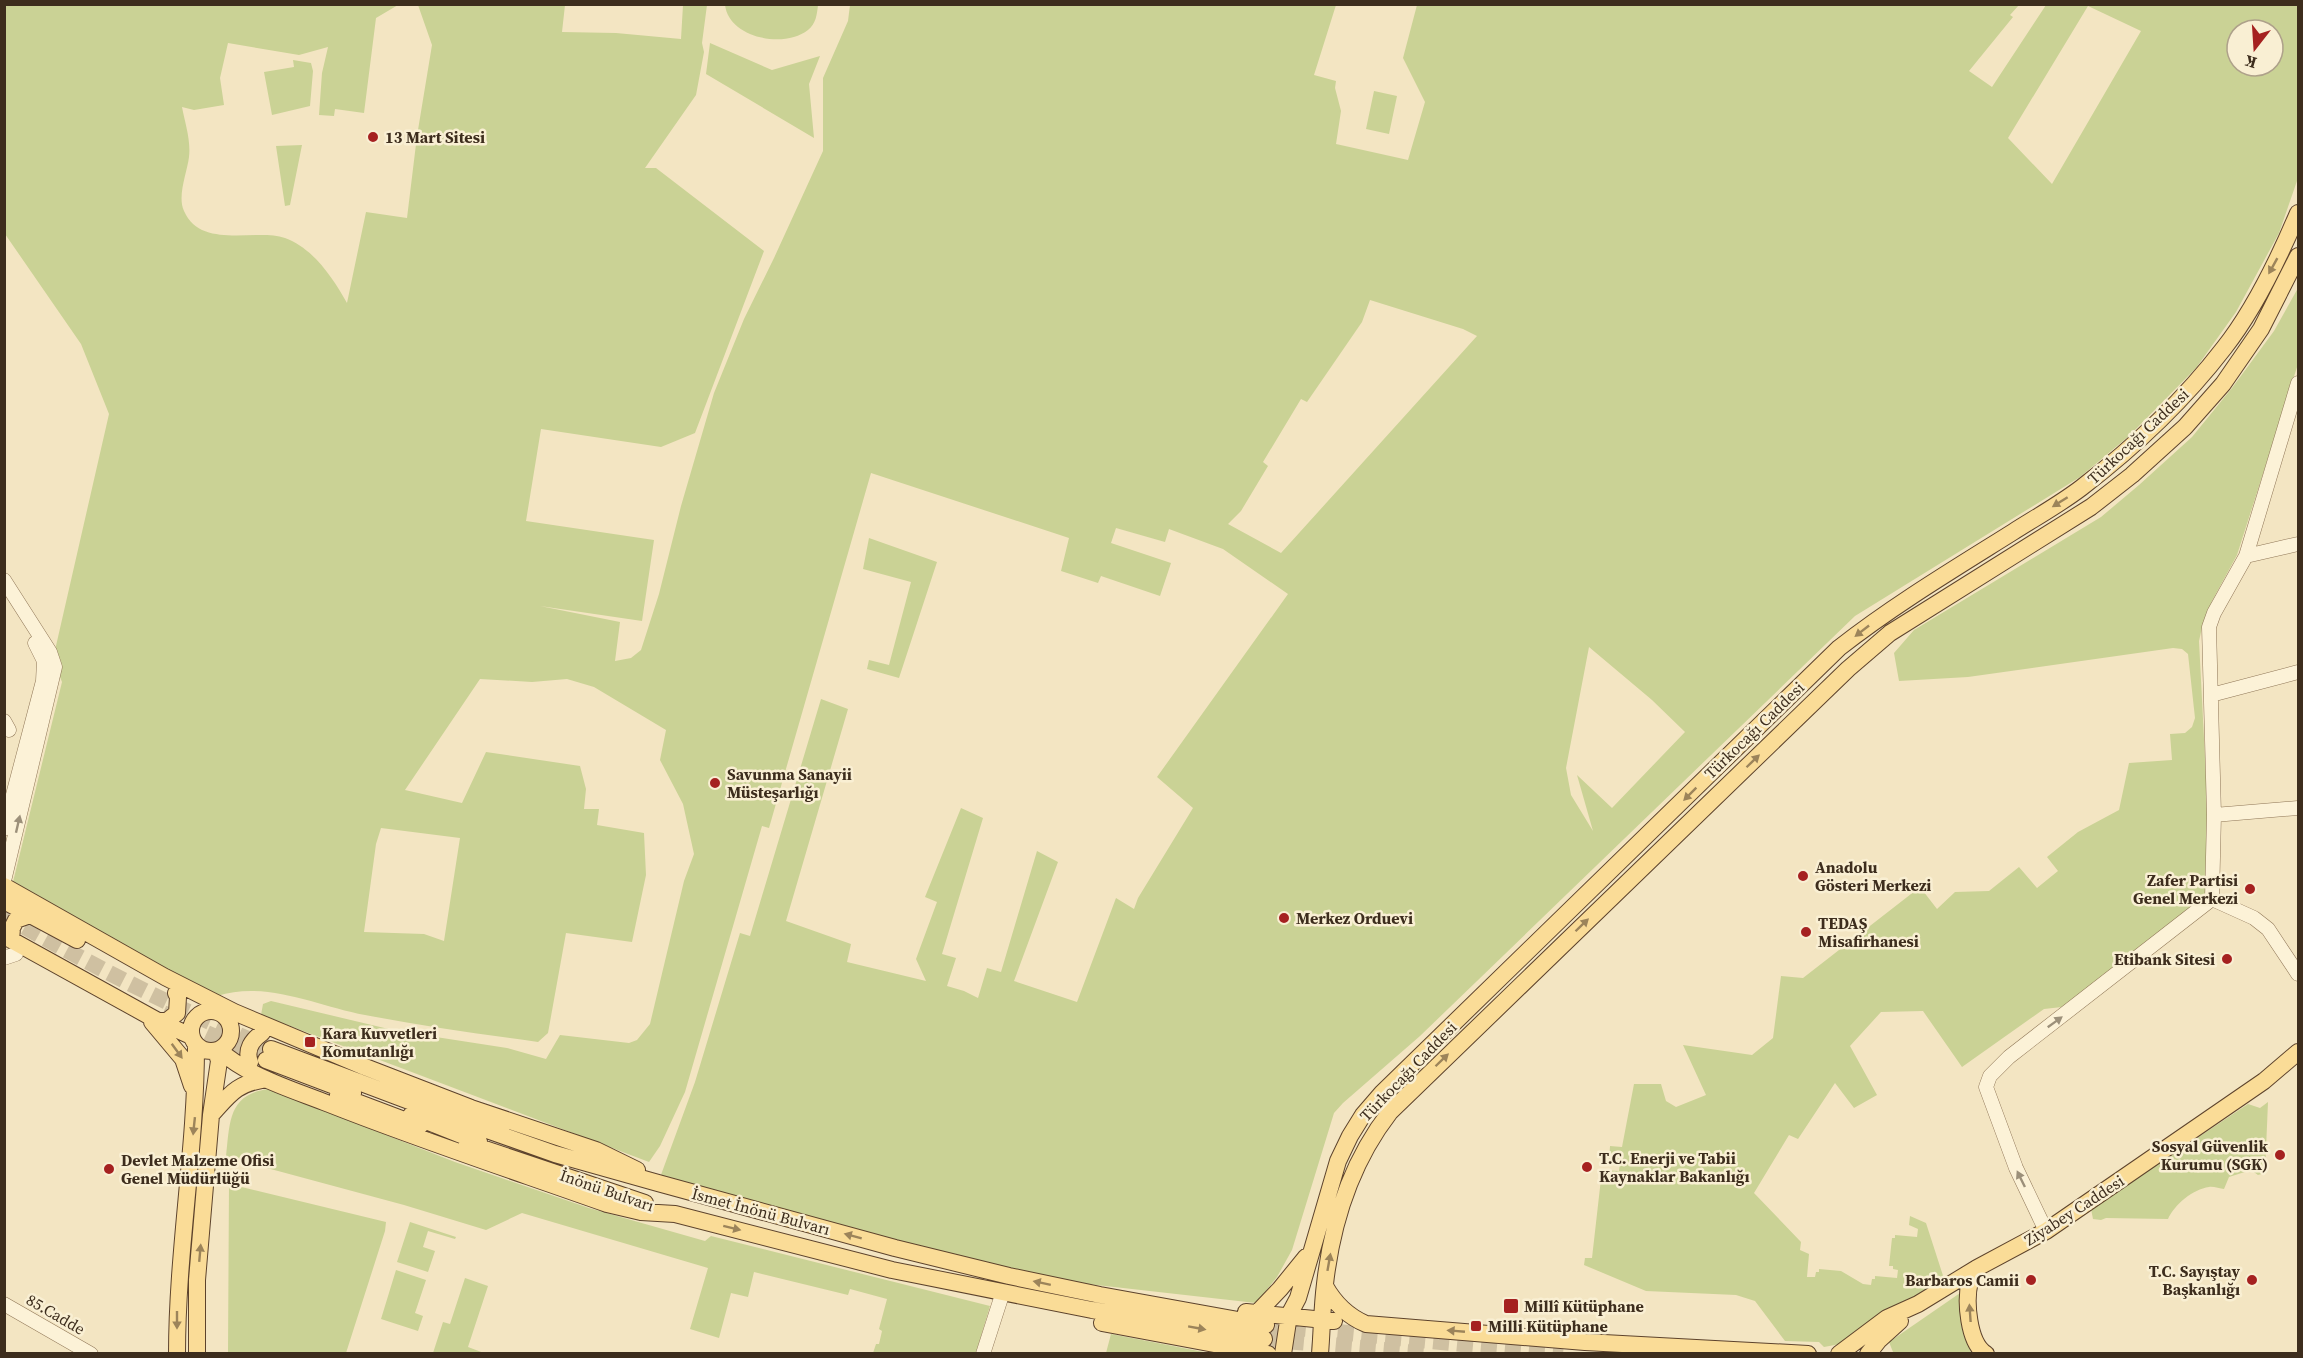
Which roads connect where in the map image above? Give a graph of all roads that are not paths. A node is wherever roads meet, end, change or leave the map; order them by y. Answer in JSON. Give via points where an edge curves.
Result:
{"nodes":[{"id":1,"x":2298,"y":213,"type":"edge"},
{"id":2,"x":2298,"y":256,"type":"edge"},
{"id":3,"x":2298,"y":383,"type":"edge"},
{"id":4,"x":2298,"y":544,"type":"edge"},
{"id":5,"x":2246,"y":556,"type":"junction"},
{"id":6,"x":4,"y":580,"type":"edge"},
{"id":7,"x":4,"y":596,"type":"edge"},
{"id":8,"x":1881,"y":616,"type":"junction"},
{"id":9,"x":1890,"y":633,"type":"junction"},
{"id":10,"x":2298,"y":672,"type":"edge"},
{"id":11,"x":2211,"y":695,"type":"junction"},
{"id":12,"x":2298,"y":808,"type":"edge"},
{"id":13,"x":2214,"y":815,"type":"junction"},
{"id":14,"x":4,"y":829,"type":"edge"},
{"id":15,"x":1602,"y":880,"type":"junction"},
{"id":16,"x":4,"y":881,"type":"edge"},
{"id":17,"x":4,"y":886,"type":"edge"},
{"id":18,"x":1619,"y":889,"type":"junction"},
{"id":19,"x":2212,"y":899,"type":"junction"},
{"id":20,"x":4,"y":901,"type":"edge"},
{"id":21,"x":30,"y":915,"type":"junction"},
{"id":22,"x":8,"y":947,"type":"edge"},
{"id":23,"x":2298,"y":974,"type":"edge"},
{"id":24,"x":176,"y":993,"type":"junction"},
{"id":25,"x":206,"y":1011,"type":"junction"},
{"id":26,"x":151,"y":1017,"type":"junction"},
{"id":27,"x":228,"y":1020,"type":"junction"},
{"id":28,"x":262,"y":1033,"type":"junction"},
{"id":29,"x":194,"y":1041,"type":"junction"},
{"id":30,"x":219,"y":1049,"type":"junction"},
{"id":31,"x":2298,"y":1052,"type":"edge"},
{"id":32,"x":262,"y":1057,"type":"junction"},
{"id":33,"x":266,"y":1079,"type":"junction"},
{"id":34,"x":196,"y":1097,"type":"junction"},
{"id":35,"x":211,"y":1115,"type":"junction"},
{"id":36,"x":658,"y":1183,"type":"junction"},
{"id":37,"x":675,"y":1214,"type":"junction"},
{"id":38,"x":2046,"y":1231,"type":"junction"},
{"id":39,"x":1312,"y":1249,"type":"junction"},
{"id":40,"x":1977,"y":1268,"type":"junction"},
{"id":41,"x":892,"y":1270,"type":"junction"},
{"id":42,"x":1325,"y":1286,"type":"junction"},
{"id":43,"x":1001,"y":1298,"type":"junction"},
{"id":44,"x":4,"y":1304,"type":"edge"},
{"id":45,"x":1918,"y":1304,"type":"junction"},
{"id":46,"x":1289,"y":1315,"type":"junction"},
{"id":47,"x":1324,"y":1320,"type":"junction"},
{"id":48,"x":1365,"y":1323,"type":"junction"},
{"id":49,"x":1264,"y":1333,"type":"edge"},
{"id":50,"x":1238,"y":1350,"type":"edge"},
{"id":51,"x":91,"y":1353,"type":"edge"},
{"id":52,"x":177,"y":1353,"type":"edge"},
{"id":53,"x":197,"y":1353,"type":"edge"},
{"id":54,"x":983,"y":1353,"type":"edge"},
{"id":55,"x":1283,"y":1353,"type":"edge"},
{"id":56,"x":1320,"y":1353,"type":"edge"},
{"id":57,"x":1808,"y":1353,"type":"edge"},
{"id":58,"x":1839,"y":1353,"type":"edge"},
{"id":59,"x":1868,"y":1353,"type":"edge"},
{"id":60,"x":1986,"y":1353,"type":"edge"}],
"edges":[{"from":1,"to":8,"type":"main road","name":"Türkocağı Caddesi","one_way":true,"via":[[2281,252],[2225,347],[2166,413],[2080,489]]},
{"from":2,"to":9,"type":"main road","name":"Türkocağı Caddesi","via":[[2260,329],[2223,384],[2185,427],[2091,507]]},
{"from":3,"to":5,"type":"street"},
{"from":4,"to":5,"type":"street"},
{"from":5,"to":11,"type":"street","via":[[2209,627]]},
{"from":16,"to":6,"type":"street","one_way":true,"via":[[55,672],[50,652]]},
{"from":7,"to":14,"type":"street","via":[[41,652],[45,669]]},
{"from":8,"to":9,"type":"main road"},
{"from":8,"to":15,"type":"main road","name":"Türkocağı Caddesi","one_way":true,"via":[[1839,648]]},
{"from":18,"to":9,"type":"main road","name":"Türkocağı Caddesi","one_way":true},
{"from":10,"to":11,"type":"street"},
{"from":11,"to":13,"type":"street"},
{"from":12,"to":13,"type":"street"},
{"from":13,"to":19,"type":"street"},
{"from":15,"to":18,"type":"main road"},
{"from":15,"to":39,"type":"main road","name":"Türkocağı Caddesi","via":[[1363,1115],[1338,1161]]},
{"from":17,"to":36,"type":"main road","via":[[234,1012],[460,1104],[596,1150],[627,1163]]},
{"from":42,"to":18,"type":"main road","name":"Türkocağı Caddesi","one_way":true,"via":[[1333,1239],[1349,1185],[1376,1131],[1406,1095]]},
{"from":19,"to":23,"type":"street","via":[[2254,918],[2268,929]]},
{"from":38,"to":19,"type":"street","one_way":true,"via":[[1990,1101],[1986,1087],[1990,1076],[2009,1057]]},
{"from":20,"to":21,"type":"main road"},
{"from":21,"to":22,"type":"main road","via":[[16,920]]},
{"from":21,"to":24,"type":"main road"},
{"from":22,"to":26,"type":"main road"},
{"from":24,"to":25,"type":"main road"},
{"from":24,"to":26,"type":"main road","via":[[174,1017],[167,1021]]},
{"from":25,"to":27,"type":"main road","via":[[219,1012]]},
{"from":25,"to":29,"type":"main road","via":[[195,1018],[190,1030]]},
{"from":26,"to":29,"type":"main road"},
{"from":26,"to":34,"type":"main road","one_way":true,"via":[[183,1059]]},
{"from":27,"to":28,"type":"main road"},
{"from":27,"to":30,"type":"main road","via":[[232,1032],[228,1043]]},
{"from":28,"to":32,"type":"main road","via":[[248,1050]]},
{"from":28,"to":36,"type":"main road"},
{"from":29,"to":30,"type":"main road","via":[[205,1051]]},
{"from":29,"to":34,"type":"main road"},
{"from":30,"to":32,"type":"main road"},
{"from":30,"to":33,"type":"main road","via":[[234,1063]]},
{"from":30,"to":35,"type":"main road"},
{"from":31,"to":38,"type":"main road","name":"Ziyabey Caddesi","via":[[2264,1081]]},
{"from":32,"to":36,"type":"main road","name":"İsmet İnönü Bulvarı","via":[[555,1154]]},
{"from":32,"to":37,"type":"main road","name":"İnönü Bulvarı","via":[[452,1138]]},
{"from":33,"to":35,"type":"main road","via":[[234,1089]]},
{"from":33,"to":37,"type":"main road","via":[[607,1204]]},
{"from":34,"to":52,"type":"main road","one_way":true,"via":[[177,1298]]},
{"from":53,"to":35,"type":"main road","one_way":true,"via":[[198,1280]]},
{"from":49,"to":36,"type":"main road","name":"İsmet İnönü Bulvarı","one_way":true,"via":[[1009,1276]]},
{"from":37,"to":41,"type":"main road","name":"İsmet İnönü Bulvarı","one_way":true},
{"from":38,"to":40,"type":"main road","name":"Ziyabey Caddesi"},
{"from":39,"to":46,"type":"main road","name":"Türkocağı Caddesi"},
{"from":39,"to":49,"type":"main road","via":[[1280,1290]]},
{"from":40,"to":45,"type":"main road","name":"Ziyabey Caddesi"},
{"from":60,"to":40,"type":"main road","one_way":true,"via":[[1974,1341],[1971,1329],[1968,1298]]},
{"from":41,"to":43,"type":"main road"},
{"from":41,"to":49,"type":"main road","name":"İsmet İnönü Bulvarı","one_way":true,"via":[[1092,1310]]},
{"from":42,"to":47,"type":"main road","name":"Türkocağı Caddesi"},
{"from":42,"to":48,"type":"main road","via":[[1341,1309]]},
{"from":43,"to":50,"type":"main road","via":[[1034,1309]]},
{"from":43,"to":54,"type":"street"},
{"from":44,"to":51,"type":"street","name":"85.Cadde"},
{"from":45,"to":58,"type":"main road","name":"Ziyabey Caddesi","via":[[1887,1318]]},
{"from":45,"to":59,"type":"main road"},
{"from":46,"to":47,"type":"main road"},
{"from":46,"to":49,"type":"main road"},
{"from":46,"to":55,"type":"main road","name":"Türkocağı Caddesi"},
{"from":47,"to":48,"type":"main road"},
{"from":47,"to":56,"type":"main road","name":"Türkocağı Caddesi"},
{"from":57,"to":48,"type":"main road","one_way":true,"via":[[1585,1342]]},
{"from":49,"to":50,"type":"main road"}]}
